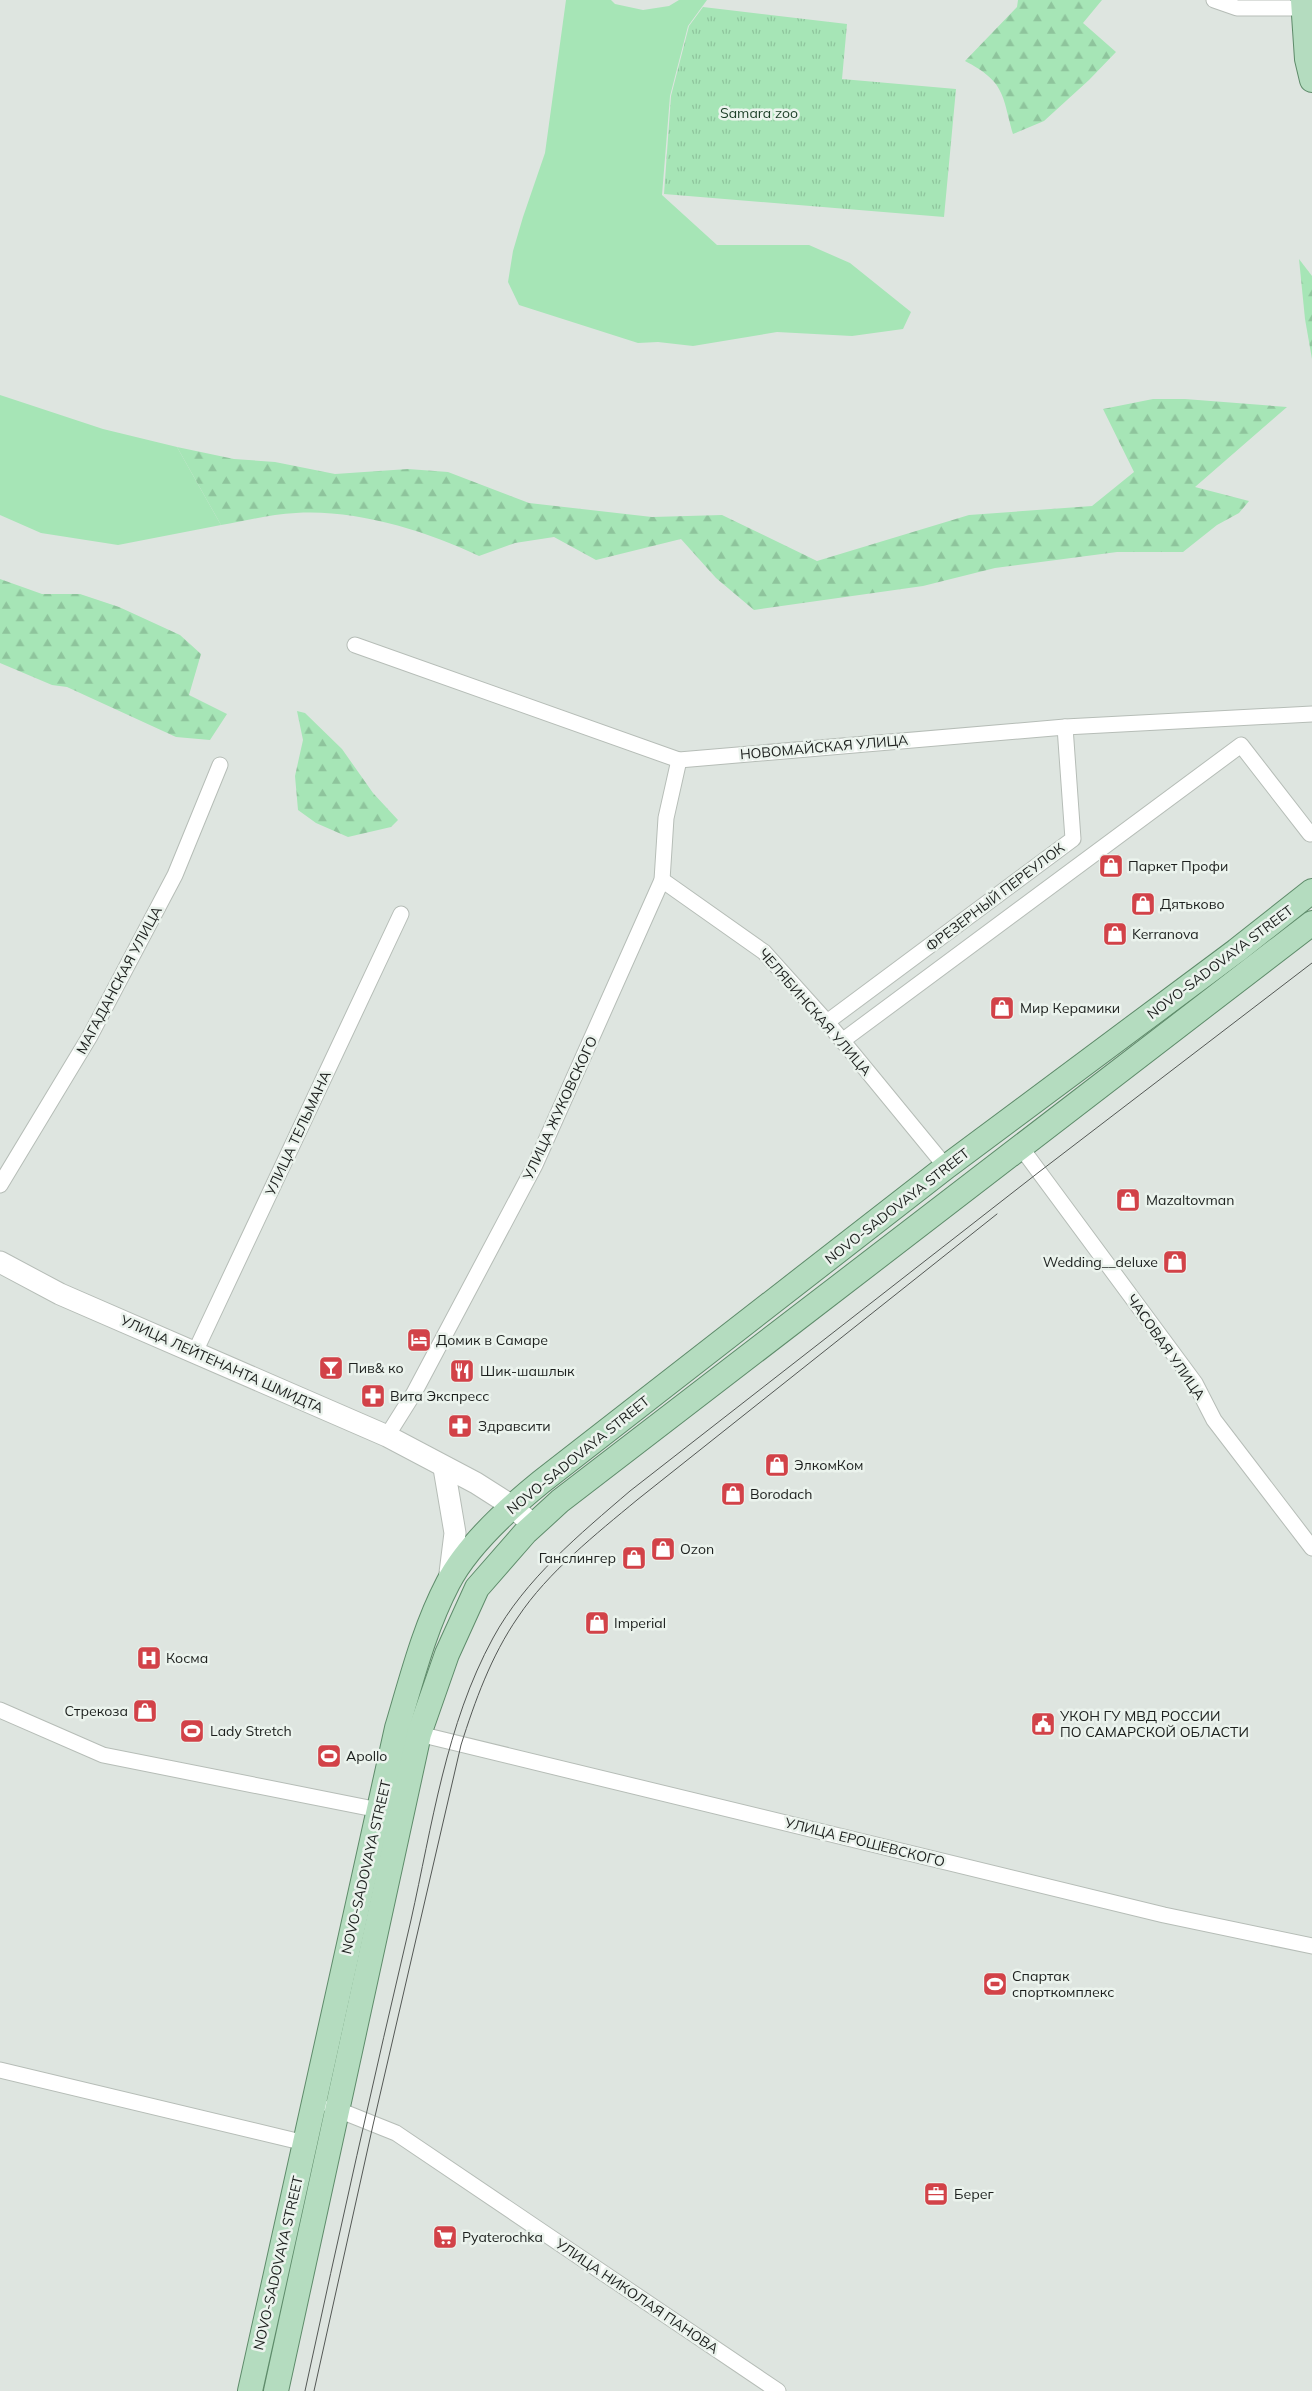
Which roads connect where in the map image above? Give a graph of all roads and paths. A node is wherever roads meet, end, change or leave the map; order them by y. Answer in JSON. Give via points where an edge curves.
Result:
{"nodes":[{"id":1,"x":1214,"y":0,"type":"edge"},
{"id":2,"x":1303,"y":4,"type":"edge"},
{"id":3,"x":1312,"y":80,"type":"edge"},
{"id":4,"x":355,"y":644,"type":"dead end"},
{"id":5,"x":1312,"y":714,"type":"edge"},
{"id":6,"x":1066,"y":727,"type":"junction"},
{"id":7,"x":679,"y":760,"type":"junction"},
{"id":8,"x":220,"y":765,"type":"dead end"},
{"id":9,"x":1310,"y":834,"type":"dead end"},
{"id":10,"x":662,"y":880,"type":"junction"},
{"id":11,"x":1312,"y":891,"type":"edge"},
{"id":12,"x":401,"y":914,"type":"dead end"},
{"id":13,"x":1312,"y":923,"type":"edge"},
{"id":14,"x":827,"y":1022,"type":"junction"},
{"id":15,"x":842,"y":1041,"type":"junction"},
{"id":16,"x":1020,"y":1146,"type":"junction"},
{"id":17,"x":946,"y":1168,"type":"junction"},
{"id":18,"x":0,"y":1185,"type":"edge"},
{"id":19,"x":0,"y":1262,"type":"edge"},
{"id":20,"x":195,"y":1352,"type":"junction"},
{"id":21,"x":387,"y":1436,"type":"junction"},
{"id":22,"x":444,"y":1468,"type":"junction"},
{"id":23,"x":512,"y":1506,"type":"junction"},
{"id":24,"x":533,"y":1525,"type":"junction"},
{"id":25,"x":1312,"y":1548,"type":"edge"},
{"id":26,"x":449,"y":1581,"type":"junction"},
{"id":27,"x":0,"y":1710,"type":"edge"},
{"id":28,"x":419,"y":1734,"type":"junction"},
{"id":29,"x":379,"y":1810,"type":"junction"},
{"id":30,"x":1312,"y":1946,"type":"edge"},
{"id":31,"x":0,"y":2070,"type":"edge"},
{"id":32,"x":313,"y":2100,"type":"junction"},
{"id":33,"x":337,"y":2110,"type":"junction"},
{"id":34,"x":305,"y":2142,"type":"junction"},
{"id":35,"x":250,"y":2391,"type":"edge"},
{"id":36,"x":276,"y":2391,"type":"edge"},
{"id":37,"x":778,"y":2391,"type":"edge"}],
"edges":[{"from":1,"to":2,"type":"street","via":[[1237,8]]},
{"from":2,"to":3,"type":"main road"},
{"from":4,"to":7,"type":"street","name":"НОВОМАЙСКАЯ УЛИЦА"},
{"from":5,"to":6,"type":"street","name":"НОВОМАЙСКАЯ УЛИЦА"},
{"from":6,"to":7,"type":"street","name":"НОВОМАЙСКАЯ УЛИЦА"},
{"from":6,"to":14,"type":"street","name":"ФРЕЗЕРНЫЙ ПЕРЕУЛОК","via":[[1073,839]]},
{"from":7,"to":10,"type":"street","name":"УЛИЦА ЖУКОВСКОГО","via":[[666,818]]},
{"from":8,"to":18,"type":"street","name":"МАГАДАНСКАЯ УЛИЦА","via":[[175,875],[90,1036]]},
{"from":9,"to":15,"type":"street","via":[[1241,745]]},
{"from":10,"to":14,"type":"street","name":"ЧЕЛЯБИНСКАЯ УЛИЦА","via":[[764,952]]},
{"from":10,"to":21,"type":"street","name":"УЛИЦА ЖУКОВСКОГО","via":[[535,1165],[414,1394]]},
{"from":11,"to":17,"type":"main road","name":"NOVO-SADOVAYA STREET","via":[[1229,957]]},
{"from":12,"to":20,"type":"street","name":"УЛИЦА ТЕЛЬМАНА"},
{"from":13,"to":16,"type":"main road","name":"NOVO-SADOVAYA STREET"},
{"from":14,"to":15,"type":"street","name":"ЧЕЛЯБИНСКАЯ УЛИЦА"},
{"from":15,"to":17,"type":"street","name":"ЧЕЛЯБИНСКАЯ УЛИЦА"},
{"from":16,"to":24,"type":"main road","name":"NOVO-SADOVAYA STREET"},
{"from":16,"to":25,"type":"street","name":"ЧАСОВАЯ УЛИЦА","via":[[1195,1383],[1214,1420]]},
{"from":17,"to":23,"type":"main road","name":"NOVO-SADOVAYA STREET"},
{"from":19,"to":20,"type":"street","name":"УЛИЦА ЛЕЙТЕНАНТА ШМИДТА","via":[[60,1294]]},
{"from":20,"to":21,"type":"street","name":"УЛИЦА ЛЕЙТЕНАНТА ШМИДТА"},
{"from":21,"to":22,"type":"street","name":"УЛИЦА ЛЕЙТЕНАНТА ШМИДТА"},
{"from":22,"to":23,"type":"street","name":"УЛИЦА ЛЕЙТЕНАНТА ШМИДТА","via":[[476,1483]]},
{"from":22,"to":26,"type":"street","via":[[455,1533]]},
{"from":23,"to":24,"type":"street","name":"УЛИЦА ЛЕЙТЕНАНТА ШМИДТА"},
{"from":23,"to":26,"type":"main road","name":"NOVO-SADOVAYA STREET","via":[[480,1538]]},
{"from":24,"to":28,"type":"main road","name":"NOVO-SADOVAYA STREET","via":[[477,1588],[447,1654]]},
{"from":26,"to":29,"type":"main road","name":"NOVO-SADOVAYA STREET","via":[[422,1643]]},
{"from":27,"to":29,"type":"street","via":[[103,1755]]},
{"from":28,"to":30,"type":"street","name":"УЛИЦА ЕРОШЕВСКОГО","via":[[1164,1915]]},
{"from":28,"to":33,"type":"main road","name":"NOVO-SADOVAYA STREET"},
{"from":29,"to":32,"type":"main road","name":"NOVO-SADOVAYA STREET"},
{"from":31,"to":34,"type":"street"},
{"from":32,"to":33,"type":"street","name":"УЛИЦА НИКОЛАЯ ПАНОВА"},
{"from":32,"to":34,"type":"main road","name":"NOVO-SADOVAYA STREET"},
{"from":33,"to":36,"type":"main road","name":"NOVO-SADOVAYA STREET"},
{"from":33,"to":37,"type":"street","name":"УЛИЦА НИКОЛАЯ ПАНОВА","via":[[396,2132]]},
{"from":34,"to":35,"type":"main road","name":"NOVO-SADOVAYA STREET"}]}
